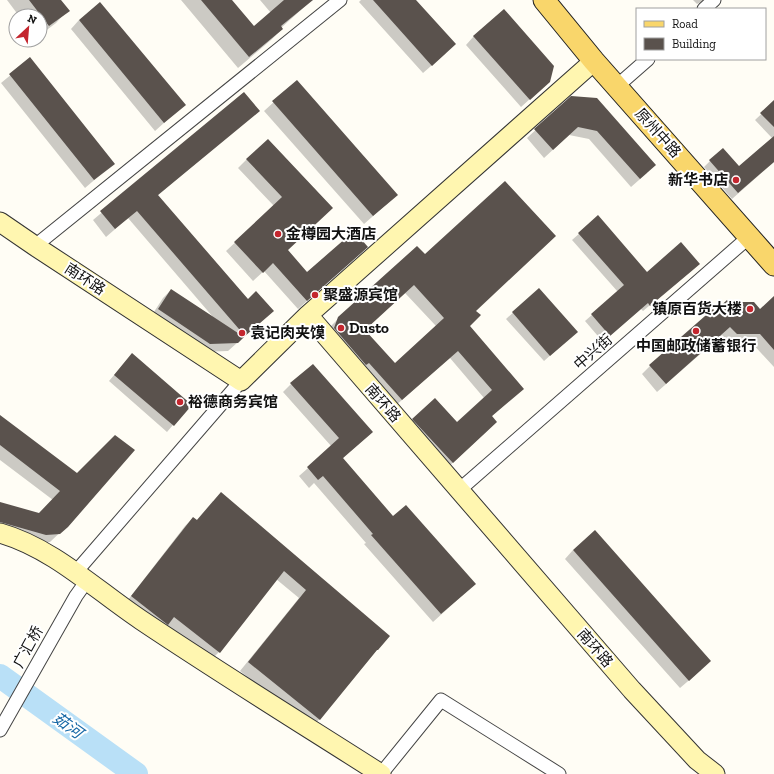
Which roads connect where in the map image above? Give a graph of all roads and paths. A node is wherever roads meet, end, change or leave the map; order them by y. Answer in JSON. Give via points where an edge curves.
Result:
{"nodes":[{"id":1,"x":340,"y":0,"type":"edge"},
{"id":2,"x":544,"y":0,"type":"edge"},
{"id":3,"x":714,"y":0,"type":"edge"},
{"id":4,"x":705,"y":8,"type":"edge"},
{"id":5,"x":647,"y":60,"type":"edge"},
{"id":6,"x":594,"y":61,"type":"junction"},
{"id":7,"x":616,"y":87,"type":"junction"},
{"id":8,"x":0,"y":222,"type":"edge"},
{"id":9,"x":749,"y":237,"type":"junction"},
{"id":10,"x":35,"y":246,"type":"junction"},
{"id":11,"x":774,"y":265,"type":"edge"},
{"id":12,"x":308,"y":315,"type":"junction"},
{"id":13,"x":242,"y":381,"type":"junction"},
{"id":14,"x":458,"y":491,"type":"junction"},
{"id":15,"x":0,"y":533,"type":"edge"},
{"id":16,"x":79,"y":583,"type":"junction"},
{"id":17,"x":0,"y":730,"type":"edge"},
{"id":18,"x":381,"y":774,"type":"edge"},
{"id":19,"x":559,"y":774,"type":"edge"},
{"id":20,"x":715,"y":774,"type":"edge"}],
"edges":[{"from":1,"to":10,"type":"street"},
{"from":2,"to":6,"type":"main road","name":"原州中路"},
{"from":3,"to":4,"type":"street"},
{"from":5,"to":7,"type":"street"},
{"from":6,"to":7,"type":"main road","name":"原州中路"},
{"from":6,"to":12,"type":"street"},
{"from":7,"to":9,"type":"main road","name":"原州中路"},
{"from":8,"to":10,"type":"street","name":"南环路"},
{"from":9,"to":11,"type":"main road","name":"原州中路"},
{"from":9,"to":14,"type":"street","name":"中兴街"},
{"from":10,"to":13,"type":"street","name":"南环路"},
{"from":12,"to":13,"type":"street"},
{"from":12,"to":14,"type":"street","name":"南环路"},
{"from":13,"to":16,"type":"street","name":"广汇桥"},
{"from":14,"to":20,"type":"street","name":"南环路","via":[[632,690],[697,760]]},
{"from":15,"to":16,"type":"street","via":[[54,558]]},
{"from":16,"to":17,"type":"street","name":"广汇桥"},
{"from":16,"to":18,"type":"street"},
{"from":18,"to":19,"type":"street","via":[[441,700]]}]}
